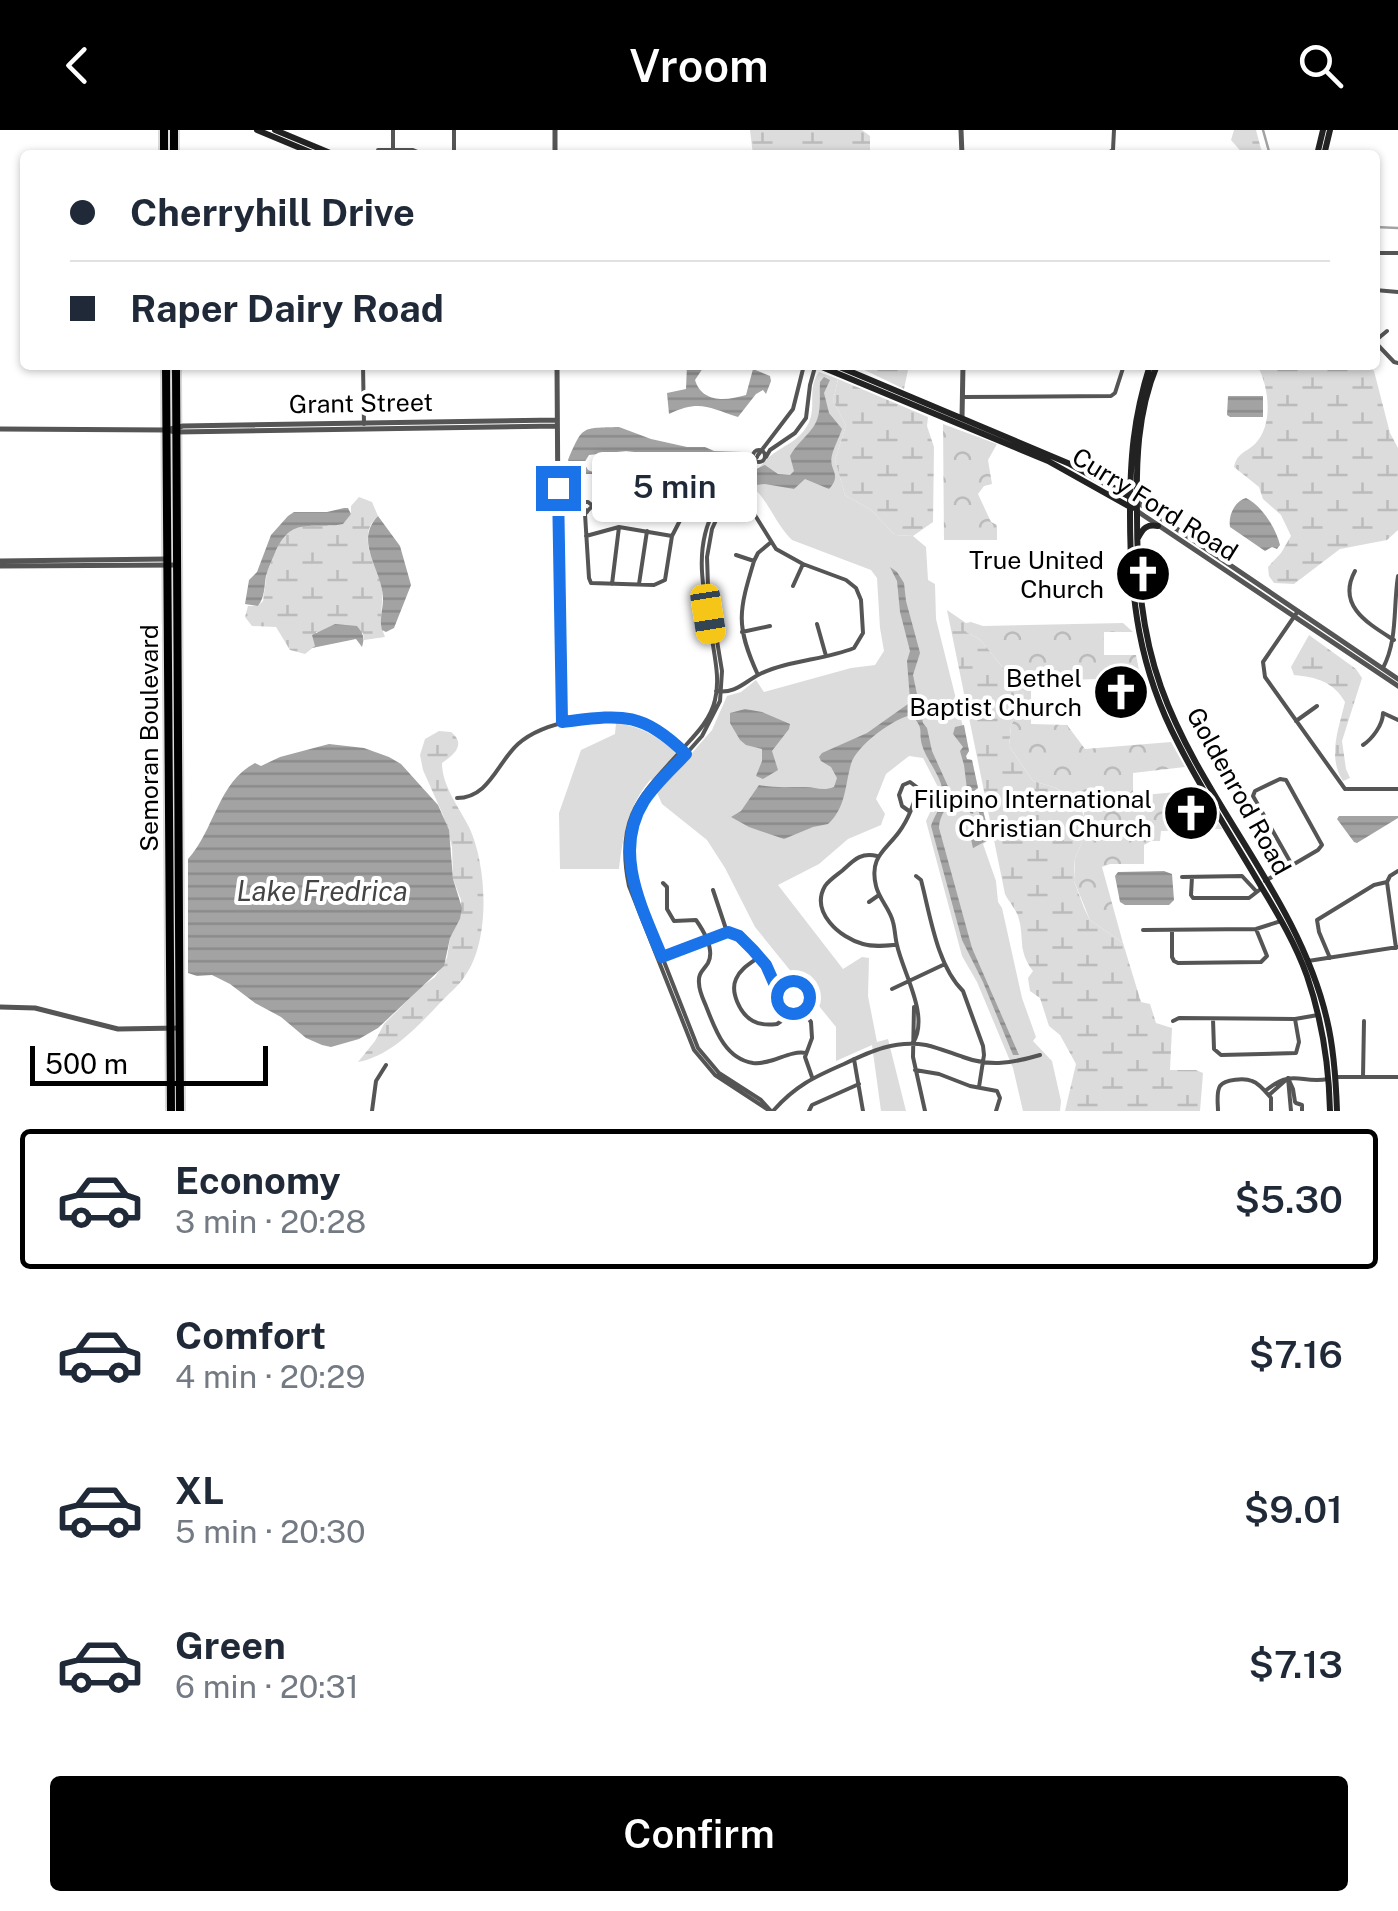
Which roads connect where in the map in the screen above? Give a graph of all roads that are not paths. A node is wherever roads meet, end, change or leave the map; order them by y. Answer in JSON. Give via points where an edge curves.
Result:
{"nodes":[{"id":1,"x":260,"y":130,"type":"edge"},
{"id":2,"x":277,"y":134,"type":"edge"},
{"id":3,"x":314,"y":150,"type":"edge"},
{"id":4,"x":1387,"y":332,"type":"dead end"},
{"id":5,"x":1380,"y":338,"type":"edge"},
{"id":6,"x":167,"y":370,"type":"edge"},
{"id":7,"x":176,"y":370,"type":"edge"},
{"id":8,"x":364,"y":370,"type":"edge"},
{"id":9,"x":557,"y":370,"type":"edge"},
{"id":10,"x":803,"y":370,"type":"edge"},
{"id":11,"x":815,"y":370,"type":"edge"},
{"id":12,"x":829,"y":370,"type":"edge"},
{"id":13,"x":846,"y":370,"type":"edge"},
{"id":14,"x":963,"y":370,"type":"edge"},
{"id":15,"x":1122,"y":370,"type":"edge"},
{"id":16,"x":1151,"y":370,"type":"edge"},
{"id":17,"x":1152,"y":370,"type":"edge"},
{"id":18,"x":963,"y":397,"type":"junction"},
{"id":19,"x":786,"y":420,"type":"junction"},
{"id":20,"x":963,"y":422,"type":"junction"},
{"id":21,"x":557,"y":423,"type":"junction"},
{"id":22,"x":364,"y":426,"type":"junction"},
{"id":23,"x":800,"y":428,"type":"junction"},
{"id":24,"x":0,"y":429,"type":"edge"},
{"id":25,"x":173,"y":430,"type":"junction"},
{"id":26,"x":759,"y":457,"type":"junction"},
{"id":27,"x":1130,"y":467,"type":"junction"},
{"id":28,"x":690,"y":484,"type":"junction"},
{"id":29,"x":1110,"y":484,"type":"junction"},
{"id":30,"x":729,"y":493,"type":"junction"},
{"id":31,"x":610,"y":496,"type":"junction"},
{"id":32,"x":1134,"y":504,"type":"junction"},
{"id":33,"x":682,"y":515,"type":"junction"},
{"id":34,"x":620,"y":526,"type":"junction"},
{"id":35,"x":1158,"y":526,"type":"junction"},
{"id":36,"x":647,"y":531,"type":"junction"},
{"id":37,"x":586,"y":536,"type":"junction"},
{"id":38,"x":672,"y":536,"type":"junction"},
{"id":39,"x":1137,"y":540,"type":"junction"},
{"id":40,"x":770,"y":543,"type":"junction"},
{"id":41,"x":736,"y":555,"type":"dead end"},
{"id":42,"x":754,"y":561,"type":"junction"},
{"id":43,"x":173,"y":562,"type":"junction"},
{"id":44,"x":0,"y":564,"type":"edge"},
{"id":45,"x":803,"y":564,"type":"junction"},
{"id":46,"x":1232,"y":571,"type":"junction"},
{"id":47,"x":1355,"y":571,"type":"dead end"},
{"id":48,"x":1398,"y":576,"type":"edge"},
{"id":49,"x":612,"y":584,"type":"junction"},
{"id":50,"x":639,"y":584,"type":"junction"},
{"id":51,"x":793,"y":586,"type":"dead end"},
{"id":52,"x":1296,"y":613,"type":"junction"},
{"id":53,"x":818,"y":624,"type":"dead end"},
{"id":54,"x":770,"y":626,"type":"dead end"},
{"id":55,"x":1141,"y":628,"type":"junction"},
{"id":56,"x":742,"y":632,"type":"junction"},
{"id":57,"x":1397,"y":641,"type":"edge"},
{"id":58,"x":826,"y":656,"type":"junction"},
{"id":59,"x":560,"y":665,"type":"joint"},
{"id":60,"x":1381,"y":670,"type":"junction"},
{"id":61,"x":758,"y":675,"type":"junction"},
{"id":62,"x":1398,"y":678,"type":"edge"},
{"id":63,"x":1398,"y":686,"type":"edge"},
{"id":64,"x":720,"y":689,"type":"junction"},
{"id":65,"x":1317,"y":706,"type":"dead end"},
{"id":66,"x":1296,"y":720,"type":"junction"},
{"id":67,"x":1398,"y":720,"type":"edge"},
{"id":68,"x":562,"y":722,"type":"junction"},
{"id":69,"x":1363,"y":745,"type":"dead end"},
{"id":70,"x":684,"y":752,"type":"junction"},
{"id":71,"x":1192,"y":762,"type":"junction"},
{"id":72,"x":1398,"y":789,"type":"edge"},
{"id":73,"x":457,"y":798,"type":"dead end"},
{"id":74,"x":909,"y":811,"type":"junction"},
{"id":75,"x":174,"y":852,"type":"junction"},
{"id":76,"x":877,"y":856,"type":"junction"},
{"id":77,"x":1292,"y":864,"type":"junction"},
{"id":78,"x":1398,"y":871,"type":"edge"},
{"id":79,"x":916,"y":876,"type":"dead end"},
{"id":80,"x":1182,"y":877,"type":"dead end"},
{"id":81,"x":1192,"y":877,"type":"junction"},
{"id":82,"x":1387,"y":882,"type":"junction"},
{"id":83,"x":662,"y":883,"type":"dead end"},
{"id":84,"x":1261,"y":886,"type":"junction"},
{"id":85,"x":712,"y":890,"type":"dead end"},
{"id":86,"x":880,"y":895,"type":"junction"},
{"id":87,"x":869,"y":902,"type":"dead end"},
{"id":88,"x":1398,"y":908,"type":"edge"},
{"id":89,"x":1390,"y":909,"type":"junction"},
{"id":90,"x":170,"y":916,"type":"junction"},
{"id":91,"x":1282,"y":921,"type":"junction"},
{"id":92,"x":1256,"y":929,"type":"junction"},
{"id":93,"x":1143,"y":930,"type":"dead end"},
{"id":94,"x":1172,"y":930,"type":"junction"},
{"id":95,"x":728,"y":932,"type":"junction"},
{"id":96,"x":706,"y":941,"type":"junction"},
{"id":97,"x":180,"y":942,"type":"junction"},
{"id":98,"x":896,"y":945,"type":"junction"},
{"id":99,"x":1397,"y":948,"type":"edge"},
{"id":100,"x":759,"y":956,"type":"junction"},
{"id":101,"x":660,"y":958,"type":"junction"},
{"id":102,"x":1330,"y":958,"type":"junction"},
{"id":103,"x":1308,"y":961,"type":"junction"},
{"id":104,"x":944,"y":964,"type":"junction"},
{"id":105,"x":909,"y":979,"type":"junction"},
{"id":106,"x":892,"y":989,"type":"dead end"},
{"id":107,"x":0,"y":1006,"type":"edge"},
{"id":108,"x":800,"y":1008,"type":"junction"},
{"id":109,"x":1318,"y":1015,"type":"junction"},
{"id":110,"x":1213,"y":1018,"type":"junction"},
{"id":111,"x":1295,"y":1018,"type":"junction"},
{"id":112,"x":1173,"y":1021,"type":"dead end"},
{"id":113,"x":1364,"y":1021,"type":"dead end"},
{"id":114,"x":175,"y":1028,"type":"junction"},
{"id":115,"x":913,"y":1044,"type":"junction"},
{"id":116,"x":806,"y":1052,"type":"junction"},
{"id":117,"x":1040,"y":1054,"type":"dead end"},
{"id":118,"x":854,"y":1059,"type":"junction"},
{"id":119,"x":983,"y":1063,"type":"junction"},
{"id":120,"x":386,"y":1065,"type":"dead end"},
{"id":121,"x":915,"y":1070,"type":"junction"},
{"id":122,"x":812,"y":1077,"type":"junction"},
{"id":123,"x":1363,"y":1077,"type":"junction"},
{"id":124,"x":1398,"y":1077,"type":"edge"},
{"id":125,"x":1288,"y":1078,"type":"junction"},
{"id":126,"x":1329,"y":1078,"type":"junction"},
{"id":127,"x":859,"y":1084,"type":"junction"},
{"id":128,"x":980,"y":1087,"type":"junction"},
{"id":129,"x":1267,"y":1093,"type":"junction"},
{"id":130,"x":1293,"y":1102,"type":"junction"},
{"id":131,"x":171,"y":1111,"type":"edge"},
{"id":132,"x":180,"y":1111,"type":"edge"},
{"id":133,"x":372,"y":1111,"type":"edge"},
{"id":134,"x":771,"y":1111,"type":"edge"},
{"id":135,"x":809,"y":1111,"type":"edge"},
{"id":136,"x":862,"y":1111,"type":"edge"},
{"id":137,"x":925,"y":1111,"type":"edge"},
{"id":138,"x":996,"y":1111,"type":"edge"},
{"id":139,"x":1218,"y":1111,"type":"edge"},
{"id":140,"x":1271,"y":1111,"type":"edge"},
{"id":141,"x":1291,"y":1111,"type":"edge"},
{"id":142,"x":1302,"y":1111,"type":"edge"},
{"id":143,"x":1333,"y":1111,"type":"edge"}],
"edges":[{"from":1,"to":2,"type":"main road"},
{"from":2,"to":3,"type":"main road"},
{"from":4,"to":5,"type":"street"},
{"from":6,"to":25,"type":"main road","name":"Semoran Boulevard"},
{"from":7,"to":25,"type":"main road","name":"Semoran Boulevard"},
{"from":8,"to":22,"type":"street"},
{"from":9,"to":21,"type":"street"},
{"from":10,"to":19,"type":"street"},
{"from":11,"to":23,"type":"street"},
{"from":12,"to":20,"type":"main road"},
{"from":13,"to":20,"type":"main road","name":"Curry Ford Road"},
{"from":14,"to":18,"type":"street"},
{"from":15,"to":18,"type":"street","via":[[1111,396]]},
{"from":16,"to":27,"type":"main road","name":"Goldenrod Road","via":[[1136,414]]},
{"from":17,"to":32,"type":"main road","name":"Goldenrod Road"},
{"from":18,"to":20,"type":"street"},
{"from":19,"to":23,"type":"street"},
{"from":19,"to":26,"type":"street"},
{"from":20,"to":29,"type":"main road","name":"Curry Ford Road"},
{"from":20,"to":32,"type":"main road","name":"Curry Ford Road"},
{"from":21,"to":22,"type":"street","name":"Grant Street"},
{"from":21,"to":59,"type":"street"},
{"from":22,"to":25,"type":"street","name":"Grant Street"},
{"from":23,"to":26,"type":"street"},
{"from":24,"to":25,"type":"street","name":"Grant Street"},
{"from":25,"to":43,"type":"main road","name":"Semoran Boulevard"},
{"from":26,"to":30,"type":"street"},
{"from":27,"to":29,"type":"main road","via":[[1123,482]]},
{"from":27,"to":32,"type":"main road","name":"Goldenrod Road"},
{"from":28,"to":30,"type":"street","via":[[715,481]]},
{"from":28,"to":31,"type":"street","via":[[622,477]]},
{"from":28,"to":33,"type":"street"},
{"from":29,"to":32,"type":"main road","name":"Curry Ford Road"},
{"from":30,"to":40,"type":"street","via":[[752,512]]},
{"from":30,"to":64,"type":"street","via":[[707,557]]},
{"from":31,"to":33,"type":"street"},
{"from":31,"to":37,"type":"street","via":[[587,512]]},
{"from":32,"to":35,"type":"street","name":"Curry Ford Road"},
{"from":32,"to":39,"type":"main road","name":"Goldenrod Road"},
{"from":32,"to":46,"type":"street","name":"Curry Ford Road"},
{"from":32,"to":55,"type":"main road","name":"Goldenrod Road","via":[[1131,560]]},
{"from":33,"to":38,"type":"street"},
{"from":34,"to":36,"type":"street"},
{"from":34,"to":37,"type":"street"},
{"from":34,"to":49,"type":"street"},
{"from":35,"to":39,"type":"main road","via":[[1148,525]]},
{"from":35,"to":46,"type":"street","name":"Curry Ford Road"},
{"from":36,"to":38,"type":"street"},
{"from":36,"to":50,"type":"street"},
{"from":37,"to":49,"type":"street","via":[[588,578],[594,585]]},
{"from":38,"to":50,"type":"street","via":[[665,580]]},
{"from":39,"to":55,"type":"main road","name":"Goldenrod Road"},
{"from":40,"to":42,"type":"street"},
{"from":40,"to":45,"type":"street"},
{"from":41,"to":42,"type":"street"},
{"from":42,"to":56,"type":"street"},
{"from":43,"to":44,"type":"street"},
{"from":43,"to":75,"type":"main road","name":"Semoran Boulevard"},
{"from":45,"to":51,"type":"street"},
{"from":45,"to":58,"type":"street","via":[[846,580],[861,600],[863,634],[854,648]]},
{"from":46,"to":52,"type":"street","name":"Curry Ford Road"},
{"from":47,"to":57,"type":"street","via":[[1356,611]]},
{"from":48,"to":57,"type":"street"},
{"from":49,"to":50,"type":"street"},
{"from":52,"to":60,"type":"street","name":"Curry Ford Road"},
{"from":52,"to":66,"type":"street","via":[[1262,670]]},
{"from":53,"to":58,"type":"street"},
{"from":54,"to":56,"type":"street"},
{"from":55,"to":71,"type":"main road","name":"Goldenrod Road"},
{"from":55,"to":71,"type":"main road","name":"Goldenrod Road","via":[[1165,718]]},
{"from":56,"to":61,"type":"street"},
{"from":57,"to":60,"type":"street"},
{"from":58,"to":61,"type":"street"},
{"from":59,"to":68,"type":"street"},
{"from":60,"to":62,"type":"street","name":"Curry Ford Road"},
{"from":60,"to":63,"type":"street","name":"Curry Ford Road"},
{"from":61,"to":64,"type":"street","via":[[734,690]]},
{"from":64,"to":70,"type":"street","via":[[709,727]]},
{"from":65,"to":66,"type":"street"},
{"from":66,"to":72,"type":"street","via":[[1344,789]]},
{"from":67,"to":69,"type":"street","via":[[1384,713]]},
{"from":68,"to":70,"type":"street","via":[[637,720]]},
{"from":68,"to":73,"type":"street","via":[[518,744],[482,791]]},
{"from":70,"to":101,"type":"street","via":[[638,812],[631,836],[633,888]]},
{"from":71,"to":84,"type":"main road","name":"Goldenrod Road"},
{"from":74,"to":74,"type":"street","via":[[918,788],[910,782],[899,795]]},
{"from":74,"to":76,"type":"street"},
{"from":75,"to":90,"type":"main road","name":"Semoran Boulevard"},
{"from":75,"to":97,"type":"main road","name":"Semoran Boulevard"},
{"from":76,"to":86,"type":"street"},
{"from":76,"to":98,"type":"street","via":[[857,858],[826,885],[821,904],[847,938]]},
{"from":77,"to":77,"type":"street","via":[[1254,796],[1280,778],[1322,841]]},
{"from":77,"to":84,"type":"street"},
{"from":78,"to":82,"type":"street"},
{"from":79,"to":104,"type":"street"},
{"from":80,"to":81,"type":"street"},
{"from":81,"to":84,"type":"street","via":[[1242,876]]},
{"from":81,"to":84,"type":"street","via":[[1194,898],[1249,898]]},
{"from":82,"to":89,"type":"street"},
{"from":82,"to":102,"type":"street","via":[[1317,920]]},
{"from":83,"to":96,"type":"street","via":[[674,922],[696,920]]},
{"from":84,"to":91,"type":"main road","name":"Goldenrod Road"},
{"from":84,"to":103,"type":"main road","name":"Goldenrod Road"},
{"from":85,"to":95,"type":"street"},
{"from":86,"to":87,"type":"street"},
{"from":86,"to":98,"type":"street"},
{"from":88,"to":89,"type":"street"},
{"from":89,"to":99,"type":"street"},
{"from":90,"to":97,"type":"main road"},
{"from":90,"to":114,"type":"main road","name":"Semoran Boulevard"},
{"from":91,"to":92,"type":"street"},
{"from":91,"to":109,"type":"main road","name":"Goldenrod Road"},
{"from":92,"to":94,"type":"street"},
{"from":92,"to":94,"type":"street","via":[[1267,952],[1261,962],[1178,963]]},
{"from":93,"to":94,"type":"street"},
{"from":95,"to":96,"type":"street"},
{"from":95,"to":100,"type":"street"},
{"from":96,"to":101,"type":"street"},
{"from":96,"to":116,"type":"street","via":[[710,959],[698,977],[700,990],[728,1050],[758,1064]]},
{"from":97,"to":114,"type":"main road","name":"Semoran Boulevard"},
{"from":98,"to":105,"type":"street"},
{"from":99,"to":102,"type":"street"},
{"from":100,"to":108,"type":"street"},
{"from":100,"to":108,"type":"street","via":[[734,982],[742,1011],[770,1025]]},
{"from":101,"to":134,"type":"street","via":[[695,1047]]},
{"from":102,"to":103,"type":"street"},
{"from":103,"to":126,"type":"main road","name":"Goldenrod Road","via":[[1328,1022]]},
{"from":104,"to":105,"type":"street"},
{"from":104,"to":119,"type":"street","via":[[965,996]]},
{"from":105,"to":106,"type":"street"},
{"from":105,"to":115,"type":"street","via":[[918,1028]]},
{"from":107,"to":114,"type":"street","via":[[118,1029]]},
{"from":108,"to":116,"type":"street","via":[[813,1031]]},
{"from":109,"to":111,"type":"street"},
{"from":109,"to":126,"type":"main road","name":"Goldenrod Road"},
{"from":110,"to":111,"type":"street"},
{"from":110,"to":111,"type":"street","via":[[1217,1054],[1296,1052]]},
{"from":110,"to":112,"type":"street"},
{"from":113,"to":123,"type":"street"},
{"from":114,"to":131,"type":"main road","name":"Semoran Boulevard"},
{"from":114,"to":132,"type":"main road","name":"Semoran Boulevard"},
{"from":115,"to":118,"type":"street"},
{"from":115,"to":119,"type":"street"},
{"from":115,"to":121,"type":"street"},
{"from":116,"to":122,"type":"street"},
{"from":117,"to":119,"type":"street"},
{"from":118,"to":122,"type":"street"},
{"from":118,"to":127,"type":"street"},
{"from":119,"to":128,"type":"street"},
{"from":120,"to":133,"type":"street","via":[[373,1089]]},
{"from":121,"to":128,"type":"street"},
{"from":121,"to":137,"type":"street"},
{"from":122,"to":134,"type":"street"},
{"from":123,"to":124,"type":"street"},
{"from":123,"to":126,"type":"street"},
{"from":125,"to":126,"type":"street"},
{"from":125,"to":129,"type":"street"},
{"from":125,"to":130,"type":"street"},
{"from":126,"to":143,"type":"main road","name":"Goldenrod Road"},
{"from":126,"to":143,"type":"main road","name":"Goldenrod Road","via":[[1336,1090]]},
{"from":127,"to":135,"type":"street"},
{"from":127,"to":136,"type":"street"},
{"from":128,"to":138,"type":"street","via":[[997,1090]]},
{"from":129,"to":139,"type":"street","via":[[1253,1081],[1225,1081],[1218,1088]]},
{"from":129,"to":140,"type":"street"},
{"from":130,"to":141,"type":"street"},
{"from":130,"to":142,"type":"street"}]}
